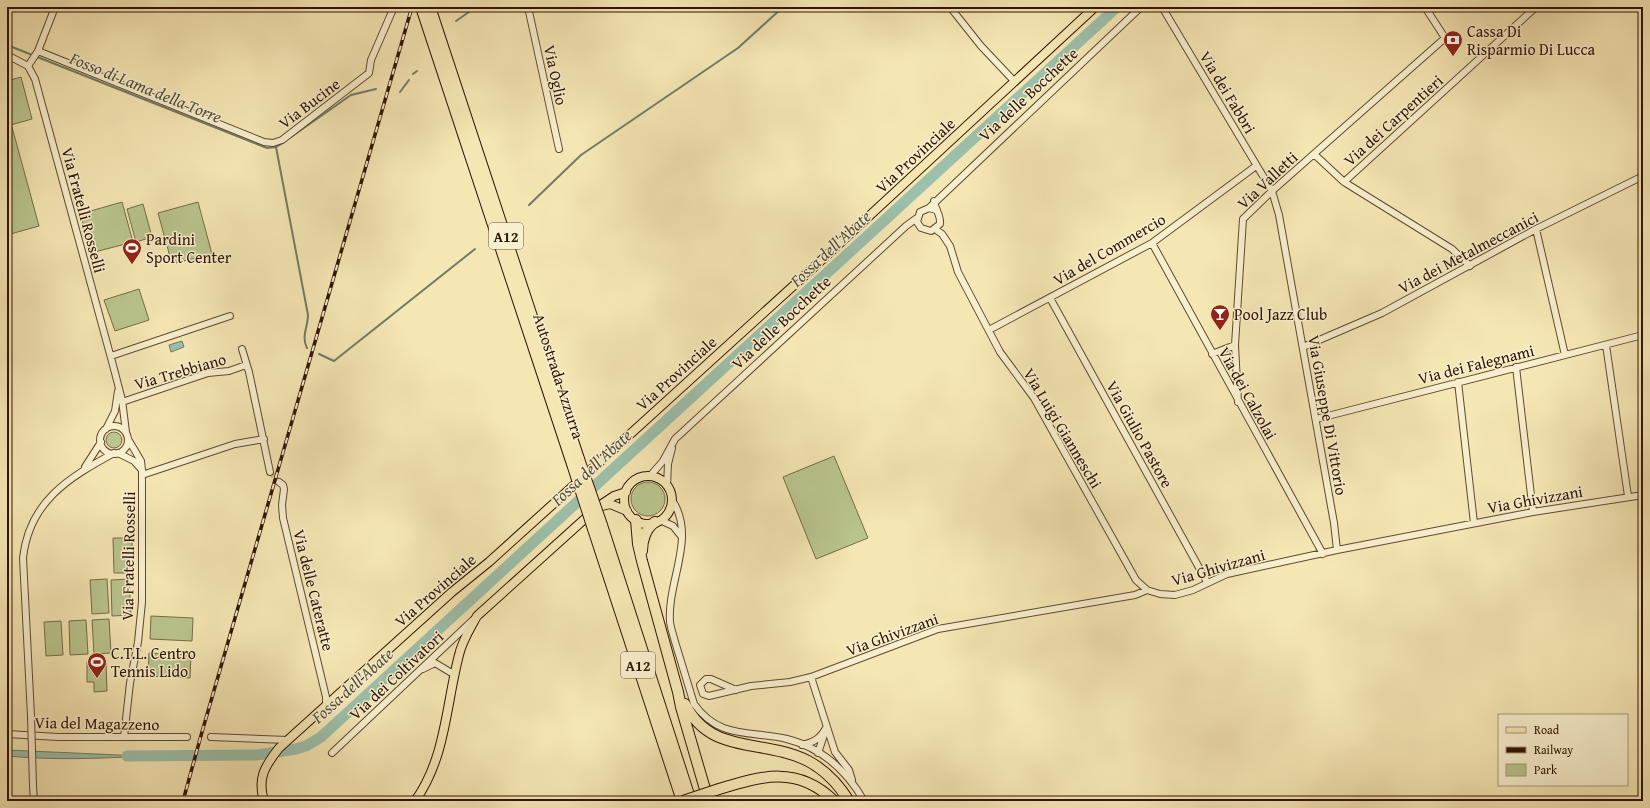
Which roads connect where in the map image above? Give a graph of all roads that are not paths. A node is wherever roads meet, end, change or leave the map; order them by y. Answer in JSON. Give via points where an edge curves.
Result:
{"nodes":[{"id":1,"x":55,"y":7,"type":"edge"},
{"id":2,"x":394,"y":7,"type":"edge"},
{"id":3,"x":421,"y":7,"type":"edge"},
{"id":4,"x":528,"y":7,"type":"edge"},
{"id":5,"x":950,"y":7,"type":"edge"},
{"id":6,"x":1095,"y":7,"type":"edge"},
{"id":7,"x":1141,"y":7,"type":"edge"},
{"id":8,"x":1162,"y":7,"type":"edge"},
{"id":9,"x":1425,"y":7,"type":"edge"},
{"id":10,"x":1536,"y":7,"type":"edge"},
{"id":11,"x":431,"y":10,"type":"edge"},
{"id":12,"x":36,"y":52,"type":"junction"},
{"id":13,"x":7,"y":54,"type":"edge"},
{"id":14,"x":30,"y":64,"type":"junction"},
{"id":15,"x":1015,"y":82,"type":"junction"},
{"id":16,"x":559,"y":149,"type":"dead end"},
{"id":17,"x":1314,"y":154,"type":"junction"},
{"id":18,"x":1256,"y":166,"type":"junction"},
{"id":19,"x":1643,"y":176,"type":"edge"},
{"id":20,"x":1344,"y":182,"type":"junction"},
{"id":21,"x":1272,"y":191,"type":"junction"},
{"id":22,"x":934,"y":200,"type":"junction"},
{"id":23,"x":929,"y":208,"type":"junction"},
{"id":24,"x":936,"y":210,"type":"junction"},
{"id":25,"x":918,"y":222,"type":"junction"},
{"id":26,"x":940,"y":224,"type":"junction"},
{"id":27,"x":935,"y":229,"type":"junction"},
{"id":28,"x":1536,"y":229,"type":"junction"},
{"id":29,"x":942,"y":234,"type":"junction"},
{"id":30,"x":1152,"y":243,"type":"junction"},
{"id":31,"x":1470,"y":266,"type":"junction"},
{"id":32,"x":1050,"y":298,"type":"junction"},
{"id":33,"x":230,"y":316,"type":"dead end"},
{"id":34,"x":989,"y":330,"type":"junction"},
{"id":35,"x":1643,"y":336,"type":"edge"},
{"id":36,"x":1235,"y":345,"type":"junction"},
{"id":37,"x":1606,"y":345,"type":"junction"},
{"id":38,"x":1303,"y":347,"type":"junction"},
{"id":39,"x":242,"y":349,"type":"dead end"},
{"id":40,"x":1212,"y":354,"type":"junction"},
{"id":41,"x":1565,"y":355,"type":"junction"},
{"id":42,"x":111,"y":356,"type":"junction"},
{"id":43,"x":246,"y":365,"type":"junction"},
{"id":44,"x":1516,"y":367,"type":"junction"},
{"id":45,"x":1458,"y":382,"type":"junction"},
{"id":46,"x":118,"y":385,"type":"junction"},
{"id":47,"x":122,"y":400,"type":"junction"},
{"id":48,"x":1238,"y":402,"type":"junction"},
{"id":49,"x":1316,"y":419,"type":"junction"},
{"id":50,"x":105,"y":429,"type":"junction"},
{"id":51,"x":126,"y":432,"type":"junction"},
{"id":52,"x":128,"y":439,"type":"junction"},
{"id":53,"x":264,"y":439,"type":"junction"},
{"id":54,"x":675,"y":439,"type":"junction"},
{"id":55,"x":101,"y":442,"type":"junction"},
{"id":56,"x":116,"y":453,"type":"junction"},
{"id":57,"x":576,"y":461,"type":"junction"},
{"id":58,"x":83,"y":470,"type":"junction"},
{"id":59,"x":142,"y":472,"type":"junction"},
{"id":60,"x":270,"y":472,"type":"tunnel mouth"},
{"id":61,"x":650,"y":476,"type":"junction"},
{"id":62,"x":279,"y":482,"type":"tunnel mouth"},
{"id":63,"x":667,"y":486,"type":"junction"},
{"id":64,"x":626,"y":492,"type":"junction"},
{"id":65,"x":1643,"y":495,"type":"edge"},
{"id":66,"x":1628,"y":496,"type":"junction"},
{"id":67,"x":672,"y":500,"type":"junction"},
{"id":68,"x":599,"y":506,"type":"junction"},
{"id":69,"x":627,"y":511,"type":"junction"},
{"id":70,"x":1533,"y":512,"type":"junction"},
{"id":71,"x":636,"y":520,"type":"junction"},
{"id":72,"x":658,"y":521,"type":"junction"},
{"id":73,"x":1474,"y":524,"type":"junction"},
{"id":74,"x":597,"y":527,"type":"junction"},
{"id":75,"x":682,"y":537,"type":"junction"},
{"id":76,"x":1337,"y":550,"type":"junction"},
{"id":77,"x":1323,"y":554,"type":"junction"},
{"id":78,"x":642,"y":561,"type":"junction"},
{"id":79,"x":1207,"y":582,"type":"junction"},
{"id":80,"x":1147,"y":590,"type":"junction"},
{"id":81,"x":477,"y":616,"type":"junction"},
{"id":82,"x":418,"y":671,"type":"junction"},
{"id":83,"x":455,"y":675,"type":"junction"},
{"id":84,"x":811,"y":678,"type":"junction"},
{"id":85,"x":736,"y":690,"type":"junction"},
{"id":86,"x":678,"y":692,"type":"junction"},
{"id":87,"x":326,"y":706,"type":"junction"},
{"id":88,"x":827,"y":729,"type":"junction"},
{"id":89,"x":7,"y":734,"type":"edge"},
{"id":90,"x":124,"y":737,"type":"junction"},
{"id":91,"x":187,"y":737,"type":"dead end"},
{"id":92,"x":211,"y":737,"type":"dead end"},
{"id":93,"x":288,"y":740,"type":"junction"},
{"id":94,"x":802,"y":745,"type":"junction"},
{"id":95,"x":332,"y":753,"type":"dead end"},
{"id":96,"x":818,"y":753,"type":"junction"},
{"id":97,"x":826,"y":757,"type":"junction"},
{"id":98,"x":852,"y":781,"type":"junction"},
{"id":99,"x":418,"y":800,"type":"edge"},
{"id":100,"x":34,"y":801,"type":"edge"},
{"id":101,"x":264,"y":801,"type":"edge"},
{"id":102,"x":683,"y":801,"type":"edge"},
{"id":103,"x":691,"y":801,"type":"edge"},
{"id":104,"x":710,"y":801,"type":"edge"},
{"id":105,"x":834,"y":801,"type":"edge"},
{"id":106,"x":849,"y":801,"type":"edge"},
{"id":107,"x":864,"y":801,"type":"edge"}],
"edges":[{"from":1,"to":12,"type":"street"},
{"from":2,"to":12,"type":"street","name":"Via Bucine","via":[[371,60],[369,73],[282,140],[272,143]]},
{"from":3,"to":57,"type":"highway","name":"Autostrada Azzurra","number":"A12"},
{"from":4,"to":16,"type":"street","name":"Via Oglio"},
{"from":5,"to":15,"type":"street","via":[[981,46]]},
{"from":6,"to":15,"type":"main road","name":"Via Provinciale"},
{"from":7,"to":22,"type":"street","name":"Via delle Bocchette"},
{"from":8,"to":18,"type":"street","name":"Via dei Fabbri"},
{"from":9,"to":17,"type":"street","name":"Via Valletti","via":[[1445,38]]},
{"from":10,"to":20,"type":"street","name":"Via dei Carpentieri"},
{"from":11,"to":57,"type":"highway","name":"Autostrada Azzurra","number":"A12"},
{"from":12,"to":14,"type":"street"},
{"from":13,"to":14,"type":"street"},
{"from":14,"to":42,"type":"street","name":"Via Fratelli Rosselli"},
{"from":15,"to":87,"type":"main road","name":"Via Provinciale","via":[[555,502]]},
{"from":17,"to":20,"type":"street"},
{"from":17,"to":21,"type":"street","name":"Via Valletti"},
{"from":18,"to":21,"type":"street","name":"Via dei Fabbri"},
{"from":18,"to":30,"type":"street","name":"Via del Commercio"},
{"from":19,"to":28,"type":"street","name":"Via dei Metalmeccanici"},
{"from":20,"to":31,"type":"street","name":"Via dei Carpentieri","via":[[1452,249]]},
{"from":21,"to":36,"type":"street","name":"Via Valletti","via":[[1243,219]]},
{"from":21,"to":38,"type":"street","name":"Via Giuseppe Di Vittorio","via":[[1279,215]]},
{"from":22,"to":23,"type":"street","name":"Via delle Bocchette"},
{"from":22,"to":24,"type":"street"},
{"from":23,"to":24,"type":"street"},
{"from":23,"to":25,"type":"street","name":"Via delle Bocchette","via":[[920,212]]},
{"from":24,"to":26,"type":"street","via":[[940,216]]},
{"from":25,"to":27,"type":"street","via":[[924,230]]},
{"from":25,"to":54,"type":"street","name":"Via delle Bocchette","via":[[906,226]]},
{"from":26,"to":27,"type":"street"},
{"from":26,"to":29,"type":"street","name":"Via Luigi Gianneschi"},
{"from":27,"to":29,"type":"street","name":"Via Luigi Gianneschi"},
{"from":28,"to":31,"type":"street","name":"Via dei Metalmeccanici"},
{"from":28,"to":41,"type":"street"},
{"from":29,"to":34,"type":"street","name":"Via Luigi Gianneschi","via":[[950,246],[958,272]]},
{"from":30,"to":32,"type":"street","name":"Via del Commercio"},
{"from":30,"to":40,"type":"street","name":"Via dei Calzolai"},
{"from":31,"to":38,"type":"street","name":"Via dei Metalmeccanici","via":[[1382,313]]},
{"from":32,"to":34,"type":"street","name":"Via del Commercio"},
{"from":32,"to":79,"type":"street","name":"Via Giulio Pastore"},
{"from":33,"to":42,"type":"street"},
{"from":34,"to":80,"type":"street","name":"Via Luigi Gianneschi","via":[[1000,352],[1034,398],[1136,580]]},
{"from":35,"to":37,"type":"street","name":"Via dei Falegnami"},
{"from":36,"to":40,"type":"street"},
{"from":36,"to":48,"type":"street","name":"Via Valletti"},
{"from":37,"to":41,"type":"street","name":"Via dei Falegnami"},
{"from":37,"to":66,"type":"street"},
{"from":38,"to":49,"type":"street","name":"Via Giuseppe Di Vittorio"},
{"from":39,"to":43,"type":"street"},
{"from":40,"to":48,"type":"street","name":"Via dei Calzolai"},
{"from":41,"to":44,"type":"street","name":"Via dei Falegnami"},
{"from":42,"to":46,"type":"street","name":"Via Fratelli Rosselli"},
{"from":43,"to":47,"type":"street","name":"Via Trebbiano","via":[[229,371],[208,373],[146,395]]},
{"from":43,"to":53,"type":"street"},
{"from":44,"to":45,"type":"street","name":"Via dei Falegnami"},
{"from":44,"to":70,"type":"street"},
{"from":45,"to":49,"type":"street","name":"Via dei Falegnami"},
{"from":45,"to":73,"type":"street"},
{"from":46,"to":47,"type":"street","name":"Via Fratelli Rosselli"},
{"from":46,"to":50,"type":"street","name":"Via Fratelli Rosselli","via":[[115,411]]},
{"from":47,"to":51,"type":"street","name":"Via Fratelli Rosselli"},
{"from":48,"to":77,"type":"street","name":"Via dei Calzolai"},
{"from":49,"to":76,"type":"street","name":"Via Giuseppe Di Vittorio"},
{"from":50,"to":51,"type":"street","via":[[114,426]]},
{"from":50,"to":55,"type":"street"},
{"from":51,"to":52,"type":"street"},
{"from":52,"to":56,"type":"street","via":[[127,446]]},
{"from":52,"to":59,"type":"street","name":"Via Fratelli Rosselli","via":[[141,461]]},
{"from":53,"to":59,"type":"street","via":[[235,444]]},
{"from":53,"to":60,"type":"street"},
{"from":54,"to":61,"type":"street","via":[[663,461]]},
{"from":54,"to":63,"type":"street","via":[[668,464]]},
{"from":55,"to":56,"type":"street","via":[[106,450]]},
{"from":55,"to":58,"type":"street"},
{"from":56,"to":58,"type":"street"},
{"from":56,"to":59,"type":"street","name":"Via Fratelli Rosselli","via":[[134,461]]},
{"from":57,"to":74,"type":"highway","name":"Autostrada Azzurra","number":"A12","bridge":true},
{"from":58,"to":100,"type":"street","bridge":true,"via":[[57,490],[36,515],[24,547]]},
{"from":59,"to":90,"type":"street","name":"Via Fratelli Rosselli","via":[[142,602]]},
{"from":61,"to":63,"type":"main road"},
{"from":61,"to":64,"type":"main road","via":[[632,482]]},
{"from":62,"to":87,"type":"street","name":"Via delle Cateratte","via":[[284,489],[283,518],[326,697]]},
{"from":63,"to":67,"type":"main road"},
{"from":64,"to":68,"type":"main road"},
{"from":64,"to":69,"type":"main road"},
{"from":65,"to":66,"type":"street","name":"Via Ghivizzani"},
{"from":66,"to":70,"type":"street","name":"Via Ghivizzani"},
{"from":67,"to":72,"type":"main road","via":[[666,514]]},
{"from":67,"to":75,"type":"street","via":[[678,509]]},
{"from":68,"to":69,"type":"main road","via":[[610,504]]},
{"from":68,"to":81,"type":"main road"},
{"from":69,"to":71,"type":"main road"},
{"from":70,"to":73,"type":"street","name":"Via Ghivizzani"},
{"from":71,"to":72,"type":"main road","via":[[642,523]]},
{"from":71,"to":78,"type":"highway"},
{"from":72,"to":75,"type":"street","via":[[674,526]]},
{"from":72,"to":78,"type":"highway","via":[[650,526],[642,544]]},
{"from":73,"to":76,"type":"street","name":"Via Ghivizzani"},
{"from":74,"to":102,"type":"highway","name":"Autostrada Azzurra","number":"A12"},
{"from":74,"to":103,"type":"highway","name":"Autostrada Azzurra","number":"A12"},
{"from":75,"to":94,"type":"street","via":[[682,556],[670,604],[670,623],[694,704],[702,714],[723,729],[787,739]]},
{"from":76,"to":77,"type":"street","name":"Via Ghivizzani"},
{"from":77,"to":79,"type":"street","name":"Via Ghivizzani","via":[[1227,574]]},
{"from":78,"to":86,"type":"highway"},
{"from":79,"to":80,"type":"street","name":"Via Ghivizzani","via":[[1193,590],[1175,595]]},
{"from":80,"to":84,"type":"street","name":"Via Ghivizzani","via":[[1135,595],[938,629]]},
{"from":81,"to":82,"type":"street","name":"Via dei Coltivatori"},
{"from":81,"to":83,"type":"main road","via":[[466,635]]},
{"from":82,"to":83,"type":"street","via":[[436,663]]},
{"from":82,"to":95,"type":"street","name":"Via dei Coltivatori"},
{"from":83,"to":99,"type":"main road","via":[[446,726]]},
{"from":84,"to":85,"type":"street","name":"Via Ghivizzani"},
{"from":84,"to":88,"type":"street"},
{"from":85,"to":85,"type":"street","name":"Via Ghivizzani","via":[[711,679],[706,679],[700,685],[703,694],[709,696]]},
{"from":86,"to":104,"type":"highway"},
{"from":86,"to":106,"type":"highway","via":[[690,715],[706,732],[722,739],[808,761],[828,776]]},
{"from":87,"to":93,"type":"main road","name":"Via Provinciale"},
{"from":88,"to":94,"type":"street","via":[[816,741]]},
{"from":88,"to":96,"type":"street"},
{"from":88,"to":97,"type":"street","via":[[830,749]]},
{"from":88,"to":98,"type":"street","via":[[835,752],[849,770]]},
{"from":89,"to":90,"type":"street","name":"Via del Magazzeno"},
{"from":90,"to":91,"type":"street","name":"Via del Magazzeno"},
{"from":92,"to":93,"type":"street"},
{"from":93,"to":101,"type":"main road","name":"Via Provinciale","via":[[267,763],[261,784]]},
{"from":94,"to":96,"type":"street"},
{"from":96,"to":97,"type":"street"},
{"from":97,"to":98,"type":"street"},
{"from":98,"to":107,"type":"street"},
{"from":102,"to":105,"type":"highway","bridge":true,"via":[[756,778],[778,776],[808,783]]}]}
